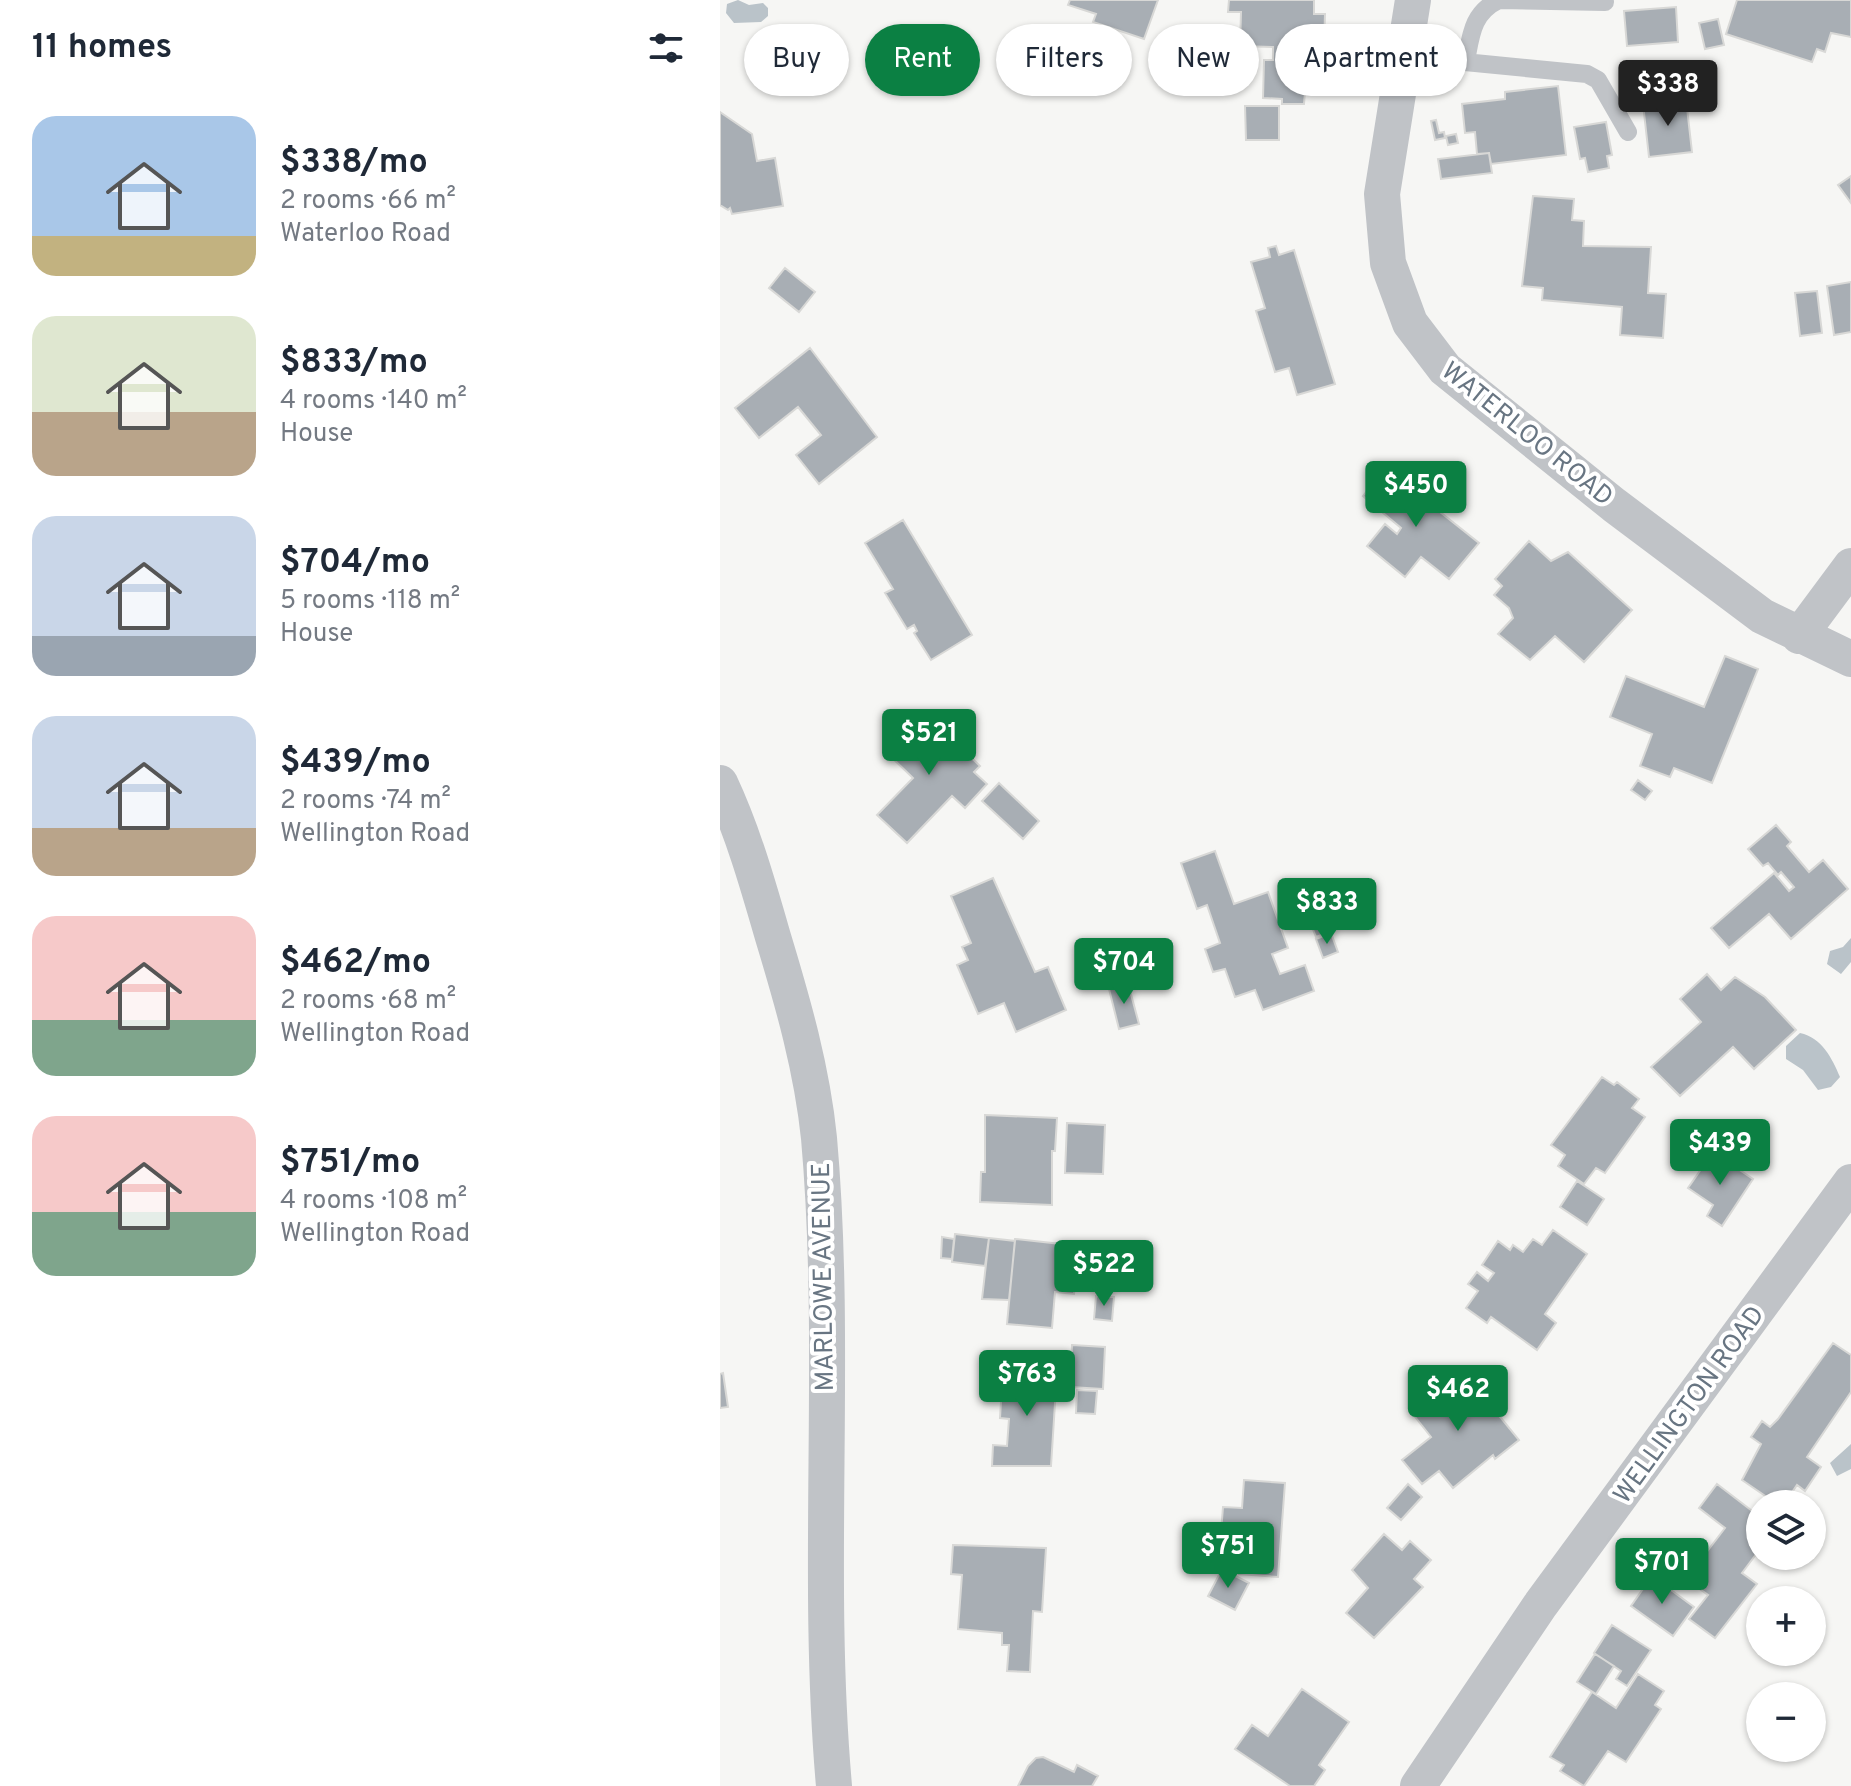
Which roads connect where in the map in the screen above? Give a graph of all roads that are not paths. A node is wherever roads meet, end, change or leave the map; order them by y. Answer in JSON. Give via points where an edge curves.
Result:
{"nodes":[{"id":1,"x":1413,"y":0,"type":"edge"},
{"id":2,"x":1500,"y":0,"type":"edge"},
{"id":3,"x":1605,"y":2,"type":"edge"},
{"id":4,"x":1409,"y":24,"type":"edge"},
{"id":5,"x":1467,"y":56,"type":"edge"},
{"id":6,"x":1467,"y":61,"type":"edge"},
{"id":7,"x":1397,"y":96,"type":"edge"},
{"id":8,"x":1628,"y":132,"type":"dead end"},
{"id":9,"x":1851,"y":566,"type":"edge"},
{"id":10,"x":1799,"y":636,"type":"junction"},
{"id":11,"x":1851,"y":659,"type":"edge"},
{"id":12,"x":720,"y":783,"type":"edge"},
{"id":13,"x":1851,"y":1182,"type":"edge"},
{"id":14,"x":834,"y":1786,"type":"edge"},
{"id":15,"x":1418,"y":1786,"type":"edge"}],
"edges":[{"from":1,"to":4,"type":"street","name":"WATERLOO ROAD"},
{"from":2,"to":3,"type":"lane"},
{"from":2,"to":5,"type":"lane","via":[[1485,7],[1474,22]]},
{"from":6,"to":8,"type":"lane","via":[[1587,74],[1598,80]]},
{"from":7,"to":10,"type":"street","name":"WATERLOO ROAD","via":[[1382,222],[1388,263],[1410,323],[1445,369],[1470,390],[1762,616]]},
{"from":9,"to":10,"type":"street"},
{"from":10,"to":11,"type":"street","name":"WATERLOO ROAD"},
{"from":12,"to":14,"type":"street","name":"MARLOWE AVENUE","via":[[749,857],[793,1003],[818,1136],[824,1215],[826,1693]]},
{"from":13,"to":15,"type":"street","name":"WELLINGTON ROAD","via":[[1541,1604]]}]}
